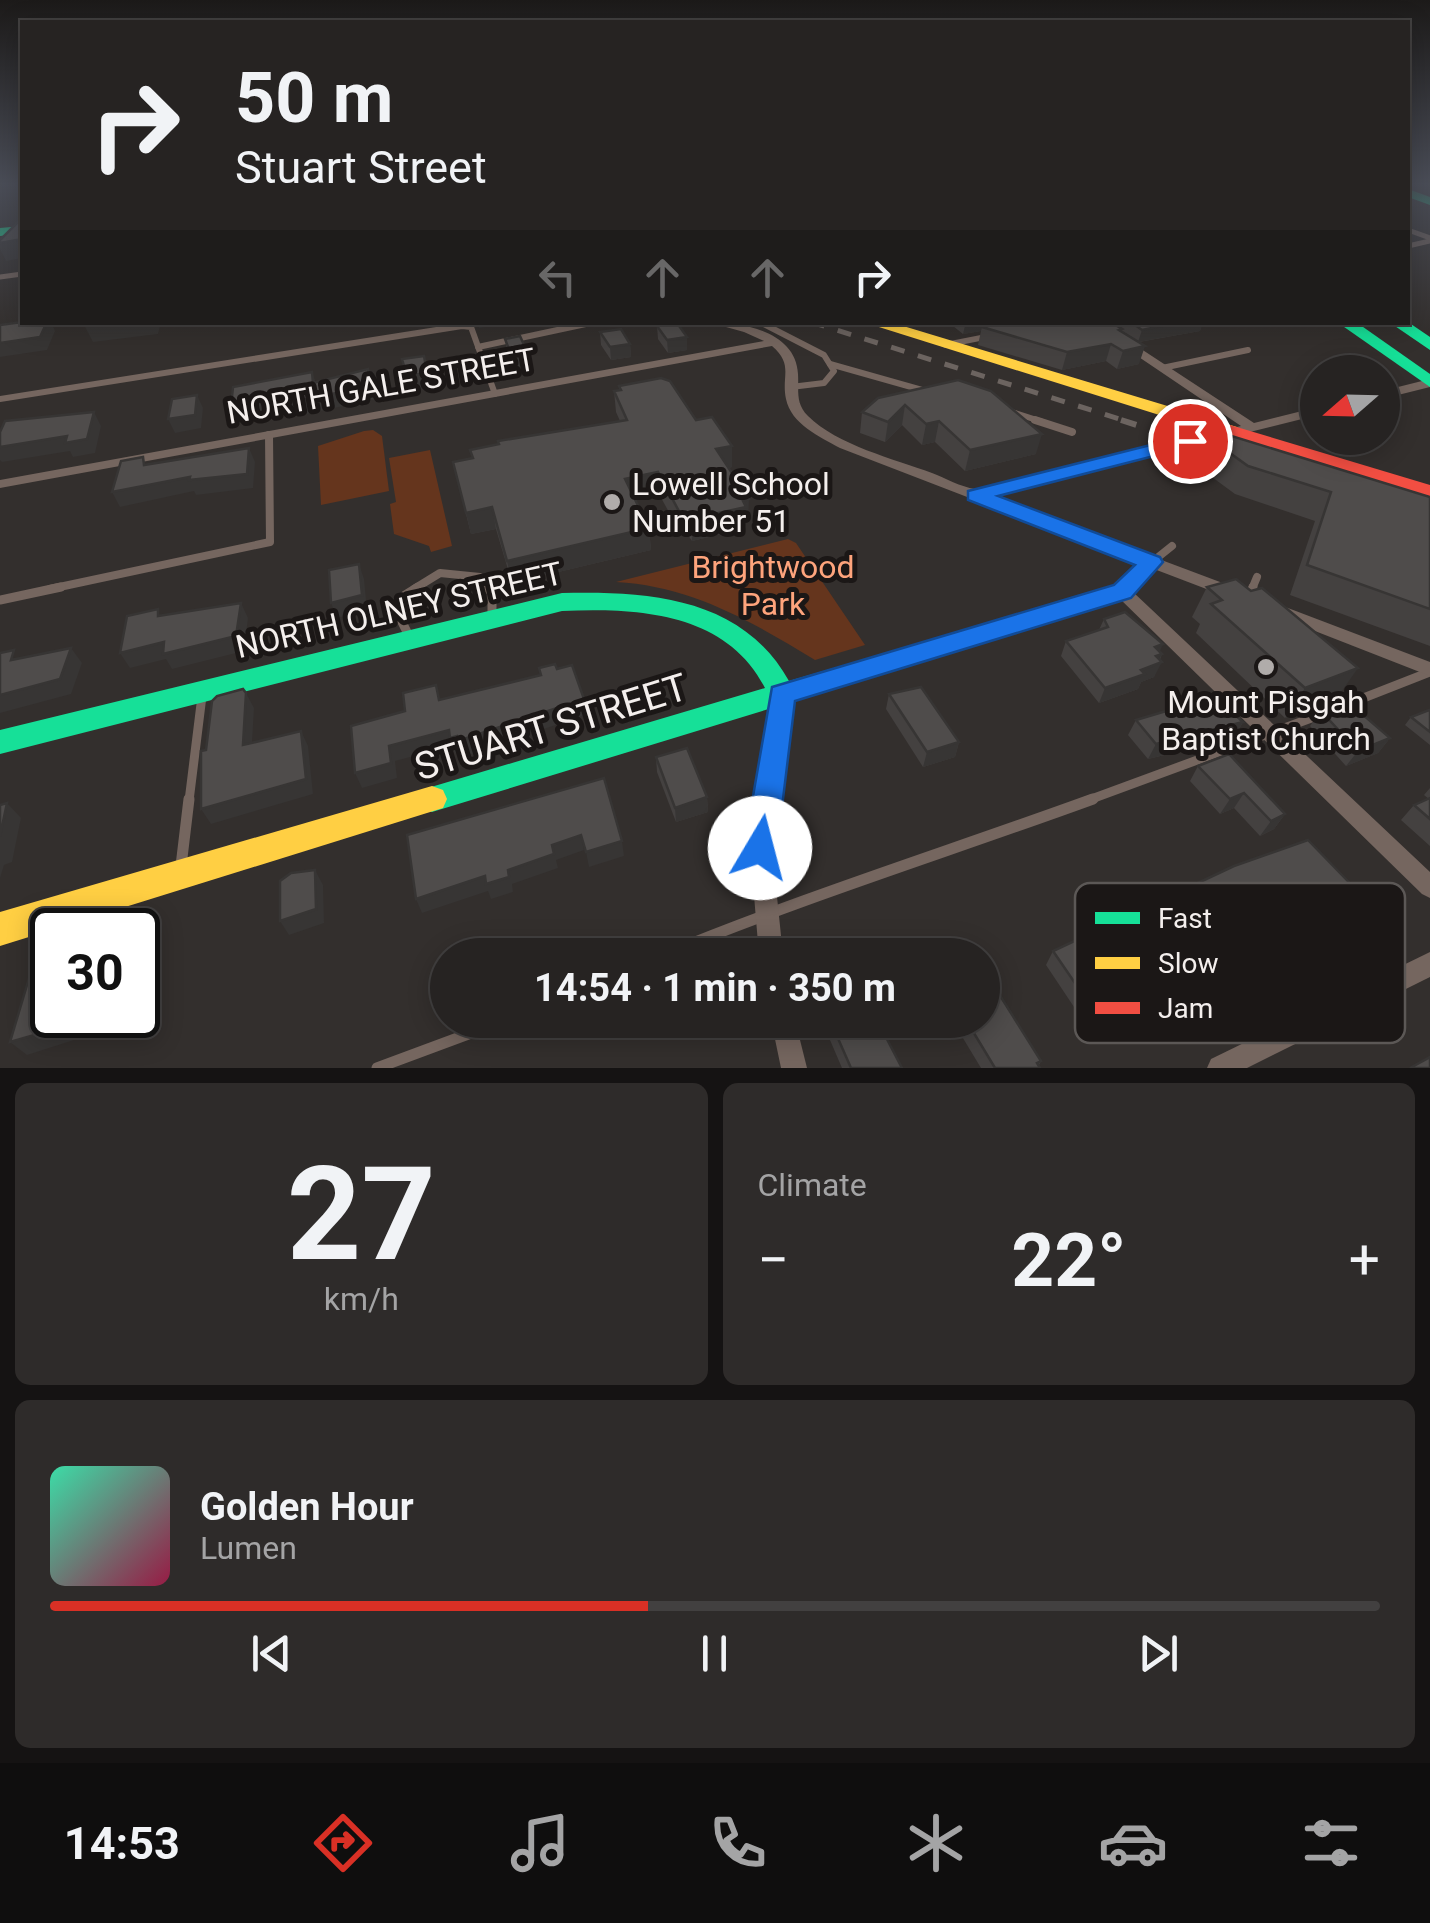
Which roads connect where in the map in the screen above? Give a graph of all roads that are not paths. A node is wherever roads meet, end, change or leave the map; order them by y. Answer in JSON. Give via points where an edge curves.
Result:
{"nodes":[{"id":1,"x":39,"y":325,"type":"edge"},
{"id":2,"x":581,"y":325,"type":"edge"},
{"id":3,"x":725,"y":325,"type":"edge"},
{"id":4,"x":767,"y":325,"type":"edge"},
{"id":5,"x":881,"y":325,"type":"edge"},
{"id":6,"x":1097,"y":325,"type":"edge"},
{"id":7,"x":1349,"y":325,"type":"edge"},
{"id":8,"x":1402,"y":325,"type":"edge"},
{"id":9,"x":0,"y":331,"type":"edge"},
{"id":10,"x":1002,"y":334,"type":"edge"},
{"id":11,"x":771,"y":343,"type":"junction"},
{"id":12,"x":945,"y":344,"type":"junction"},
{"id":13,"x":1430,"y":344,"type":"edge"},
{"id":14,"x":478,"y":347,"type":"junction"},
{"id":15,"x":1248,"y":350,"type":"dead end"},
{"id":16,"x":830,"y":364,"type":"junction"},
{"id":17,"x":1162,"y":368,"type":"junction"},
{"id":18,"x":1430,"y":383,"type":"edge"},
{"id":19,"x":791,"y":387,"type":"junction"},
{"id":20,"x":1400,"y":390,"type":"edge"},
{"id":21,"x":938,"y":392,"type":"edge"},
{"id":22,"x":495,"y":394,"type":"junction"},
{"id":23,"x":0,"y":399,"type":"edge"},
{"id":24,"x":1006,"y":410,"type":"edge"},
{"id":25,"x":1300,"y":414,"type":"edge"},
{"id":26,"x":1240,"y":429,"type":"junction"},
{"id":27,"x":1072,"y":432,"type":"dead end"},
{"id":28,"x":268,"y":435,"type":"junction"},
{"id":29,"x":0,"y":484,"type":"edge"},
{"id":30,"x":1430,"y":492,"type":"edge"},
{"id":31,"x":976,"y":495,"type":"junction"},
{"id":32,"x":1172,"y":546,"type":"dead end"},
{"id":33,"x":1152,"y":562,"type":"junction"},
{"id":34,"x":1258,"y":577,"type":"dead end"},
{"id":35,"x":1123,"y":592,"type":"junction"},
{"id":36,"x":0,"y":600,"type":"edge"},
{"id":37,"x":1248,"y":600,"type":"junction"},
{"id":38,"x":492,"y":617,"type":"junction"},
{"id":39,"x":410,"y":638,"type":"junction"},
{"id":40,"x":1430,"y":670,"type":"edge"},
{"id":41,"x":202,"y":690,"type":"junction"},
{"id":42,"x":782,"y":694,"type":"junction"},
{"id":43,"x":1273,"y":734,"type":"junction"},
{"id":44,"x":0,"y":742,"type":"edge"},
{"id":45,"x":180,"y":875,"type":"junction"},
{"id":46,"x":1430,"y":887,"type":"edge"},
{"id":47,"x":765,"y":913,"type":"junction"},
{"id":48,"x":0,"y":929,"type":"edge"},
{"id":49,"x":704,"y":938,"type":"edge"},
{"id":50,"x":769,"y":938,"type":"edge"},
{"id":51,"x":1430,"y":964,"type":"edge"},
{"id":52,"x":1405,"y":976,"type":"edge"},
{"id":53,"x":458,"y":1038,"type":"edge"},
{"id":54,"x":787,"y":1038,"type":"edge"},
{"id":55,"x":1270,"y":1043,"type":"edge"},
{"id":56,"x":377,"y":1068,"type":"edge"},
{"id":57,"x":794,"y":1068,"type":"edge"},
{"id":58,"x":1220,"y":1068,"type":"edge"}],
"edges":[{"from":1,"to":9,"type":"street"},
{"from":2,"to":14,"type":"lane"},
{"from":3,"to":11,"type":"street"},
{"from":4,"to":16,"type":"lane","via":[[801,340]]},
{"from":5,"to":12,"type":"main road"},
{"from":6,"to":17,"type":"street"},
{"from":7,"to":18,"type":"main road"},
{"from":8,"to":13,"type":"main road"},
{"from":10,"to":12,"type":"street"},
{"from":11,"to":19,"type":"street","via":[[790,364]]},
{"from":11,"to":22,"type":"street","name":"NORTH GALE STREET"},
{"from":12,"to":26,"type":"main road"},
{"from":14,"to":22,"type":"lane"},
{"from":14,"to":23,"type":"lane","via":[[470,328],[462,326]]},
{"from":15,"to":17,"type":"lane"},
{"from":16,"to":19,"type":"lane","via":[[834,371],[824,383]]},
{"from":16,"to":21,"type":"lane","via":[[905,389]]},
{"from":17,"to":26,"type":"street"},
{"from":18,"to":20,"type":"street"},
{"from":19,"to":31,"type":"street","via":[[801,417],[833,439]]},
{"from":22,"to":28,"type":"street","name":"NORTH GALE STREET"},
{"from":24,"to":27,"type":"lane"},
{"from":25,"to":26,"type":"street"},
{"from":26,"to":30,"type":"main road"},
{"from":26,"to":31,"type":"street"},
{"from":28,"to":29,"type":"street","name":"NORTH GALE STREET"},
{"from":28,"to":36,"type":"lane","via":[[270,542]]},
{"from":31,"to":33,"type":"street"},
{"from":32,"to":33,"type":"lane"},
{"from":33,"to":35,"type":"street"},
{"from":33,"to":37,"type":"street"},
{"from":34,"to":37,"type":"lane"},
{"from":35,"to":42,"type":"main road","name":"STUART STREET"},
{"from":35,"to":43,"type":"street"},
{"from":37,"to":40,"type":"street"},
{"from":38,"to":39,"type":"main road","name":"NORTH OLNEY STREET"},
{"from":38,"to":39,"type":"lane","via":[[492,593],[480,577],[440,573],[404,594],[399,616]]},
{"from":38,"to":42,"type":"main road","name":"NORTH OLNEY STREET","via":[[582,600],[667,608],[758,651]]},
{"from":39,"to":41,"type":"main road","name":"NORTH OLNEY STREET"},
{"from":40,"to":43,"type":"lane"},
{"from":41,"to":44,"type":"main road","name":"NORTH OLNEY STREET"},
{"from":41,"to":45,"type":"lane"},
{"from":42,"to":45,"type":"main road","name":"STUART STREET"},
{"from":42,"to":47,"type":"street","via":[[760,848]]},
{"from":43,"to":46,"type":"street"},
{"from":43,"to":47,"type":"lane"},
{"from":45,"to":48,"type":"main road","name":"STUART STREET"},
{"from":47,"to":49,"type":"lane"},
{"from":47,"to":50,"type":"street"},
{"from":51,"to":52,"type":"street"},
{"from":53,"to":56,"type":"lane"},
{"from":54,"to":57,"type":"street"},
{"from":55,"to":58,"type":"street"}]}
